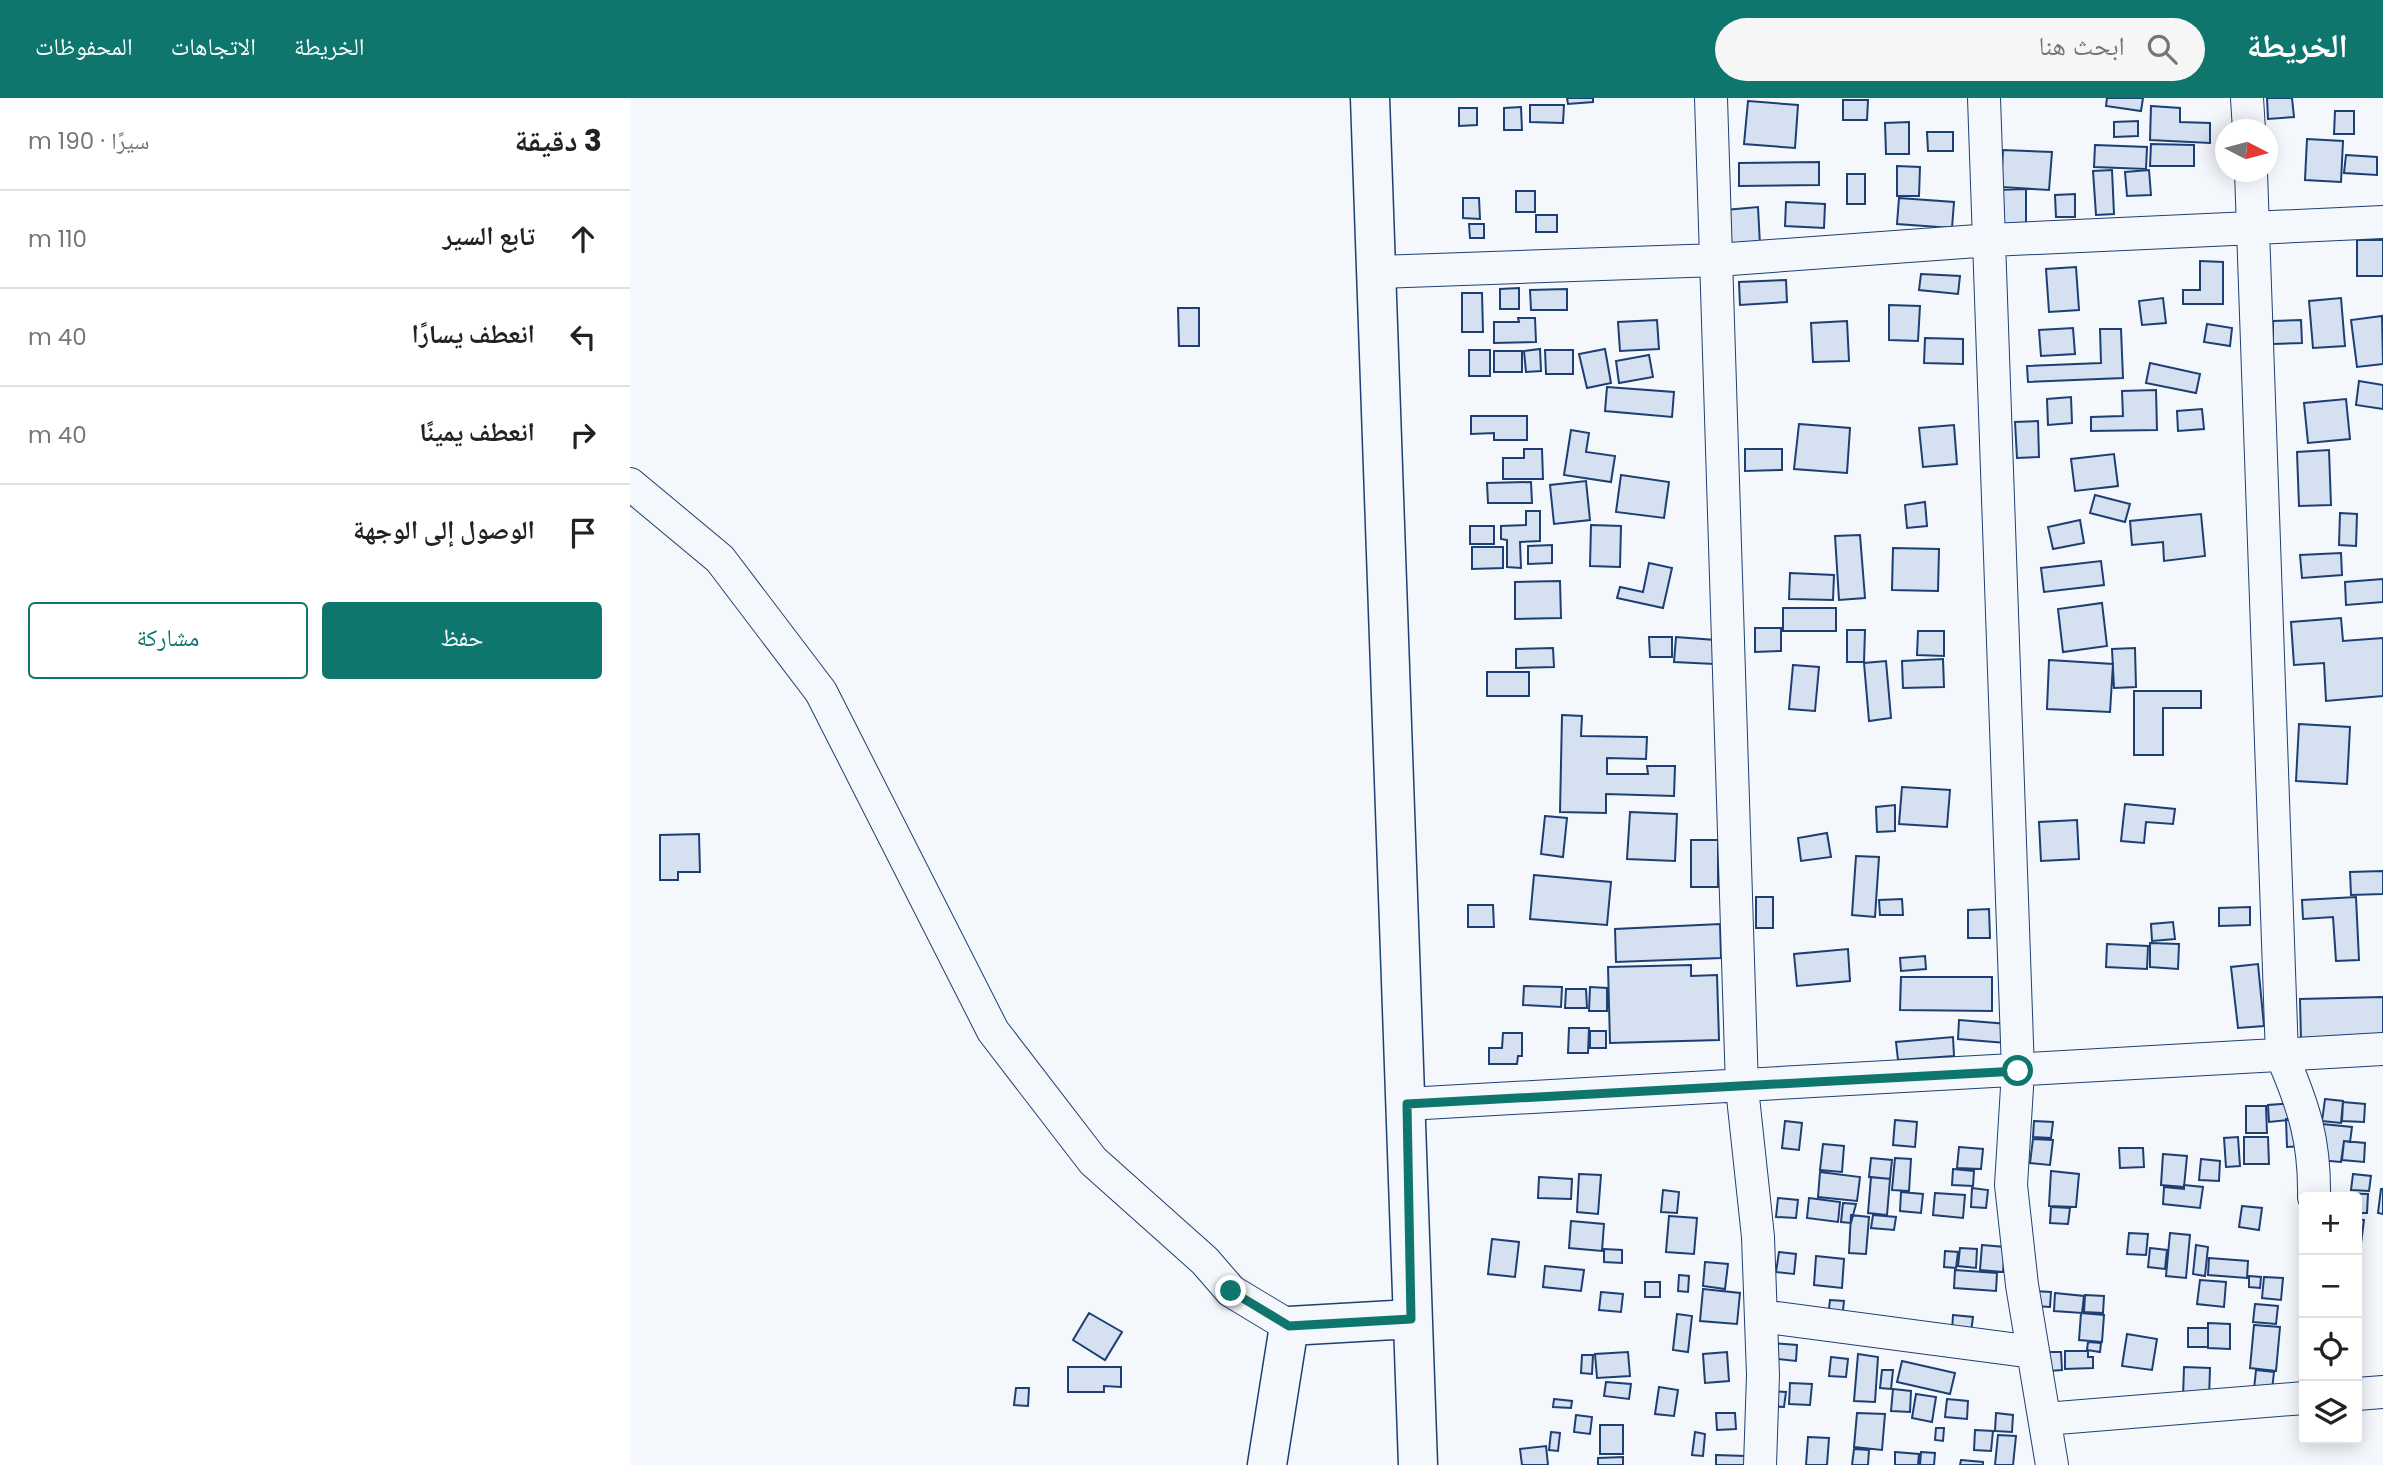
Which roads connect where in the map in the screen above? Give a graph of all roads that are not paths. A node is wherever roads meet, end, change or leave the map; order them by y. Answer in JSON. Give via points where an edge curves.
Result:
{"nodes":[{"id":1,"x":1370,"y":98,"type":"edge"},
{"id":2,"x":1711,"y":98,"type":"edge"},
{"id":3,"x":1984,"y":98,"type":"edge"},
{"id":4,"x":2247,"y":98,"type":"edge"},
{"id":5,"x":2248,"y":119,"type":"edge"},
{"id":6,"x":2251,"y":182,"type":"edge"},
{"id":7,"x":2383,"y":222,"type":"edge"},
{"id":8,"x":2253,"y":230,"type":"junction"},
{"id":9,"x":1991,"y":240,"type":"junction"},
{"id":10,"x":1717,"y":260,"type":"junction"},
{"id":11,"x":1379,"y":272,"type":"junction"},
{"id":12,"x":630,"y":484,"type":"edge"},
{"id":13,"x":2383,"y":1049,"type":"edge"},
{"id":14,"x":2282,"y":1056,"type":"junction"},
{"id":15,"x":2018,"y":1071,"type":"junction"},
{"id":16,"x":1742,"y":1087,"type":"junction"},
{"id":17,"x":1407,"y":1104,"type":"junction"},
{"id":18,"x":2314,"y":1192,"type":"edge"},
{"id":19,"x":1761,"y":1316,"type":"junction"},
{"id":20,"x":1411,"y":1319,"type":"junction"},
{"id":21,"x":1289,"y":1326,"type":"junction"},
{"id":22,"x":2033,"y":1352,"type":"junction"},
{"id":23,"x":2383,"y":1392,"type":"edge"},
{"id":24,"x":2299,"y":1393,"type":"edge"},
{"id":25,"x":2362,"y":1394,"type":"edge"},
{"id":26,"x":2045,"y":1419,"type":"junction"},
{"id":27,"x":1266,"y":1465,"type":"edge"},
{"id":28,"x":1418,"y":1465,"type":"edge"},
{"id":29,"x":1760,"y":1465,"type":"edge"},
{"id":30,"x":2052,"y":1465,"type":"edge"}],
"edges":[{"from":1,"to":11,"type":"street"},
{"from":2,"to":10,"type":"street"},
{"from":3,"to":9,"type":"street"},
{"from":4,"to":5,"type":"street"},
{"from":6,"to":8,"type":"street"},
{"from":7,"to":8,"type":"street"},
{"from":8,"to":9,"type":"street"},
{"from":8,"to":14,"type":"street"},
{"from":9,"to":10,"type":"street"},
{"from":9,"to":15,"type":"street"},
{"from":10,"to":11,"type":"street"},
{"from":10,"to":16,"type":"street"},
{"from":11,"to":17,"type":"street"},
{"from":12,"to":21,"type":"street","via":[[720,559],[821,692],[993,1031],[1093,1161],[1205,1261],[1231,1291]]},
{"from":13,"to":14,"type":"street"},
{"from":14,"to":15,"type":"street"},
{"from":14,"to":18,"type":"street","via":[[2305,1109]]},
{"from":15,"to":16,"type":"street"},
{"from":15,"to":22,"type":"street","via":[[2011,1185]]},
{"from":16,"to":17,"type":"street"},
{"from":16,"to":19,"type":"street","via":[[1758,1237]]},
{"from":17,"to":20,"type":"street"},
{"from":19,"to":22,"type":"street"},
{"from":19,"to":29,"type":"street"},
{"from":20,"to":21,"type":"street"},
{"from":20,"to":28,"type":"street"},
{"from":21,"to":27,"type":"street"},
{"from":22,"to":26,"type":"street"},
{"from":23,"to":25,"type":"street"},
{"from":24,"to":26,"type":"street"},
{"from":26,"to":30,"type":"street"}]}
